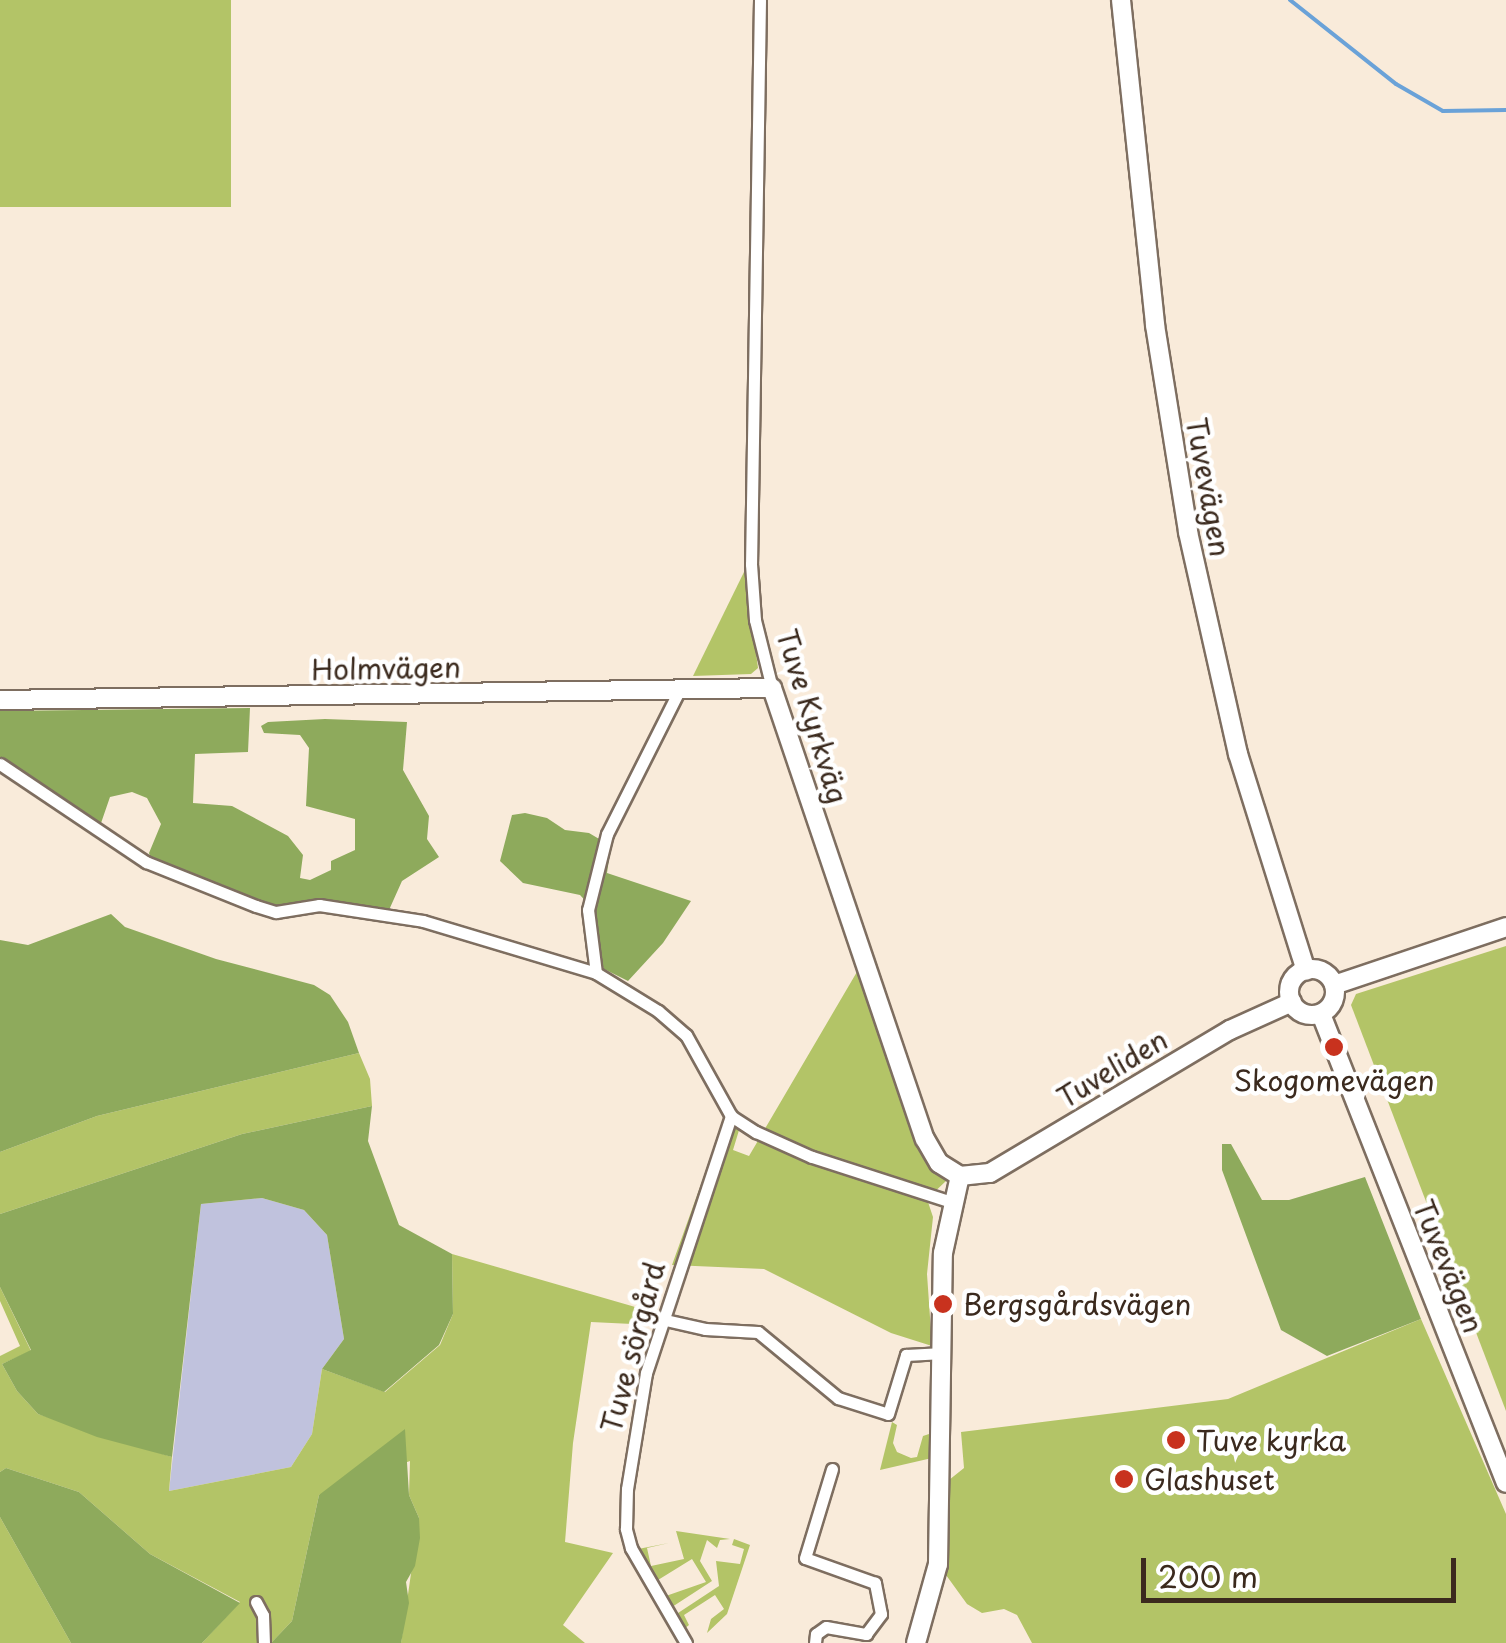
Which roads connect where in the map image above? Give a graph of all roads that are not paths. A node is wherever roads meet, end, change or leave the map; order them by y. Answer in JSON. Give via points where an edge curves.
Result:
{"nodes":[{"id":1,"x":760,"y":0,"type":"edge"},
{"id":2,"x":1121,"y":0,"type":"edge"},
{"id":3,"x":772,"y":688,"type":"junction"},
{"id":4,"x":679,"y":692,"type":"junction"},
{"id":5,"x":0,"y":700,"type":"edge"},
{"id":6,"x":0,"y":764,"type":"edge"},
{"id":7,"x":1506,"y":927,"type":"edge"},
{"id":8,"x":1306,"y":971,"type":"junction"},
{"id":9,"x":596,"y":974,"type":"junction"},
{"id":10,"x":1334,"y":985,"type":"junction"},
{"id":11,"x":1292,"y":1002,"type":"junction"},
{"id":12,"x":1321,"y":1014,"type":"junction"},
{"id":13,"x":731,"y":1116,"type":"junction"},
{"id":14,"x":960,"y":1176,"type":"junction"},
{"id":15,"x":952,"y":1202,"type":"junction"},
{"id":16,"x":662,"y":1319,"type":"junction"},
{"id":17,"x":944,"y":1353,"type":"junction"},
{"id":18,"x":832,"y":1469,"type":"dead end"},
{"id":19,"x":1506,"y":1483,"type":"edge"},
{"id":20,"x":256,"y":1602,"type":"dead end"},
{"id":21,"x":264,"y":1643,"type":"edge"},
{"id":22,"x":686,"y":1643,"type":"edge"},
{"id":23,"x":815,"y":1643,"type":"edge"},
{"id":24,"x":916,"y":1643,"type":"edge"}],
"edges":[{"from":1,"to":3,"type":"street","name":"Tuve Kyrkväg","via":[[751,564],[754,620]]},
{"from":2,"to":8,"type":"street","name":"Tuvevägen","via":[[1155,325],[1188,532],[1238,754]]},
{"from":3,"to":4,"type":"street","name":"Holmvägen"},
{"from":3,"to":14,"type":"street","name":"Tuve Kyrkväg","via":[[925,1139],[939,1163]]},
{"from":4,"to":5,"type":"street","name":"Holmvägen"},
{"from":4,"to":9,"type":"street","via":[[608,834],[588,910]]},
{"from":6,"to":9,"type":"street","via":[[146,862],[256,906],[276,912],[320,904],[423,921]]},
{"from":7,"to":10,"type":"street"},
{"from":8,"to":10,"type":"street","via":[[1322,972]]},
{"from":8,"to":11,"type":"street","via":[[1292,983]]},
{"from":9,"to":13,"type":"street","via":[[686,1035]]},
{"from":10,"to":12,"type":"street","via":[[1333,1002]]},
{"from":11,"to":12,"type":"street","via":[[1304,1014]]},
{"from":11,"to":14,"type":"street","name":"Tuveliden","via":[[1230,1030],[990,1173]]},
{"from":12,"to":19,"type":"street","name":"Tuvevägen"},
{"from":13,"to":15,"type":"street","via":[[812,1158]]},
{"from":13,"to":16,"type":"street","name":"Tuve sörgård"},
{"from":14,"to":15,"type":"street"},
{"from":15,"to":17,"type":"street","via":[[943,1253]]},
{"from":16,"to":17,"type":"street","via":[[758,1332],[838,1398],[888,1414],[906,1356]]},
{"from":16,"to":22,"type":"street","name":"Tuve sörgård","via":[[630,1455],[626,1529],[640,1569]]},
{"from":17,"to":24,"type":"street","via":[[938,1564]]},
{"from":18,"to":23,"type":"street","via":[[805,1558],[875,1583],[881,1614],[866,1634],[826,1627]]},
{"from":20,"to":21,"type":"street"}]}
